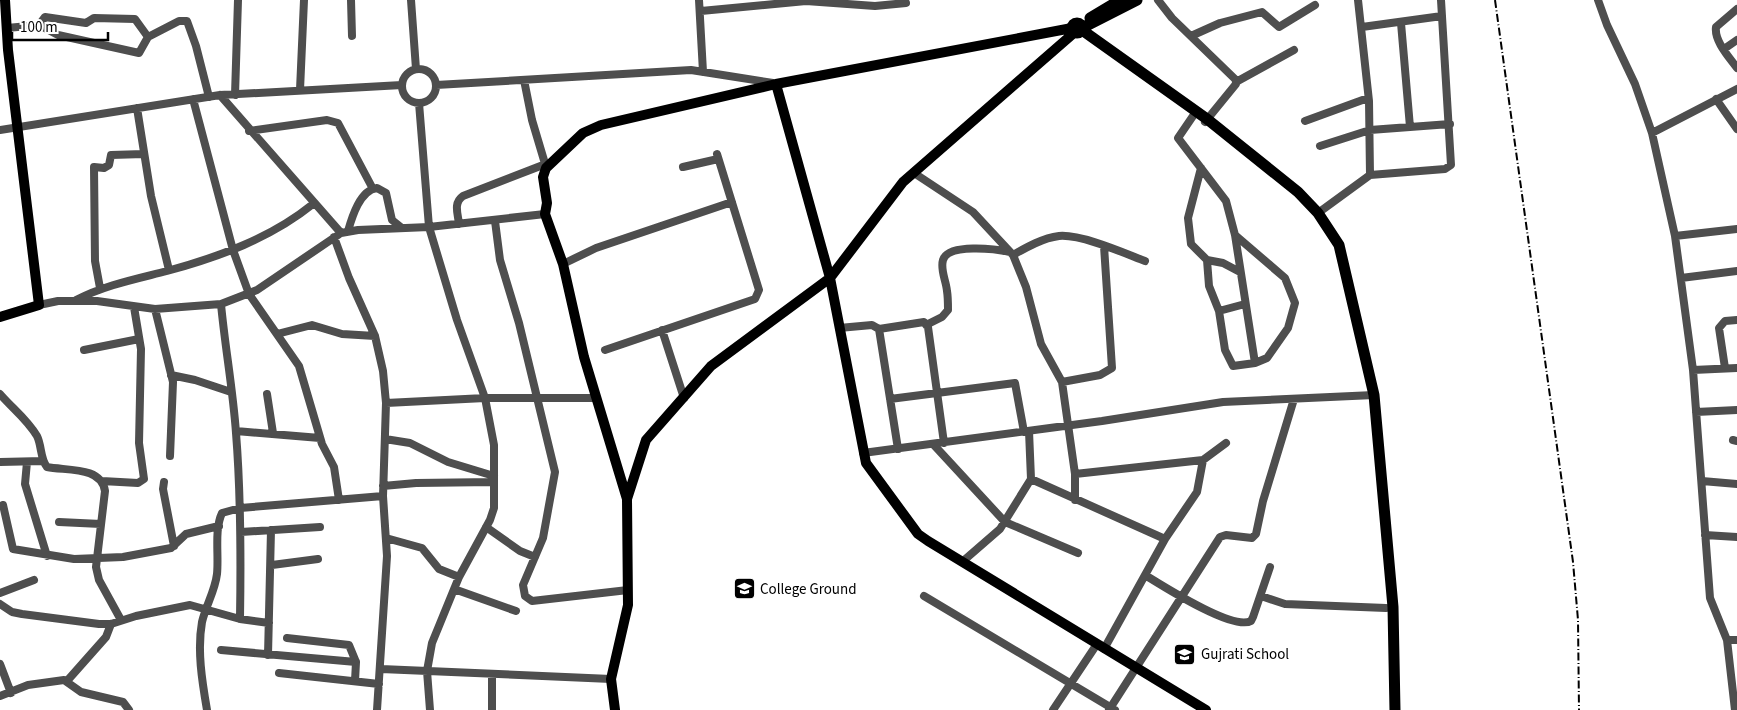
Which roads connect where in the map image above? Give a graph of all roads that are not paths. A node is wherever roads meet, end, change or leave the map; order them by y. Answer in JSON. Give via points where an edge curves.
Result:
{"nodes":[{"id":1,"x":5,"y":0,"type":"edge"},
{"id":2,"x":238,"y":0,"type":"edge"},
{"id":3,"x":304,"y":0,"type":"edge"},
{"id":4,"x":351,"y":0,"type":"edge"},
{"id":5,"x":412,"y":0,"type":"edge"},
{"id":6,"x":699,"y":0,"type":"edge"},
{"id":7,"x":1120,"y":0,"type":"edge"},
{"id":8,"x":1137,"y":0,"type":"edge"},
{"id":9,"x":1158,"y":0,"type":"edge"},
{"id":10,"x":1358,"y":0,"type":"edge"},
{"id":11,"x":1441,"y":0,"type":"edge"},
{"id":12,"x":1598,"y":0,"type":"edge"},
{"id":13,"x":787,"y":2,"type":"edge"},
{"id":14,"x":1108,"y":3,"type":"edge"},
{"id":15,"x":740,"y":4,"type":"edge"},
{"id":16,"x":906,"y":4,"type":"dead end"},
{"id":17,"x":1315,"y":5,"type":"dead end"},
{"id":18,"x":1737,"y":9,"type":"edge"},
{"id":19,"x":701,"y":11,"type":"junction"},
{"id":20,"x":1442,"y":16,"type":"junction"},
{"id":21,"x":1402,"y":23,"type":"junction"},
{"id":22,"x":38,"y":24,"type":"junction"},
{"id":23,"x":1362,"y":27,"type":"junction"},
{"id":24,"x":7,"y":28,"type":"junction"},
{"id":25,"x":1078,"y":29,"type":"junction"},
{"id":26,"x":352,"y":36,"type":"dead end"},
{"id":27,"x":1191,"y":36,"type":"junction"},
{"id":28,"x":148,"y":37,"type":"junction"},
{"id":29,"x":1737,"y":40,"type":"edge"},
{"id":30,"x":1724,"y":49,"type":"junction"},
{"id":31,"x":1294,"y":50,"type":"dead end"},
{"id":32,"x":1737,"y":68,"type":"edge"},
{"id":33,"x":416,"y":69,"type":"junction"},
{"id":34,"x":703,"y":72,"type":"junction"},
{"id":35,"x":524,"y":80,"type":"junction"},
{"id":36,"x":1236,"y":82,"type":"junction"},
{"id":37,"x":776,"y":84,"type":"junction"},
{"id":38,"x":402,"y":85,"type":"junction"},
{"id":39,"x":436,"y":85,"type":"junction"},
{"id":40,"x":1737,"y":89,"type":"edge"},
{"id":41,"x":300,"y":90,"type":"junction"},
{"id":42,"x":220,"y":95,"type":"junction"},
{"id":43,"x":235,"y":95,"type":"junction"},
{"id":44,"x":209,"y":97,"type":"junction"},
{"id":45,"x":1368,"y":98,"type":"junction"},
{"id":46,"x":193,"y":99,"type":"junction"},
{"id":47,"x":1716,"y":100,"type":"junction"},
{"id":48,"x":419,"y":104,"type":"junction"},
{"id":49,"x":138,"y":108,"type":"junction"},
{"id":50,"x":1193,"y":116,"type":"junction"},
{"id":51,"x":1205,"y":121,"type":"junction"},
{"id":52,"x":1305,"y":121,"type":"dead end"},
{"id":53,"x":1450,"y":124,"type":"junction"},
{"id":54,"x":1410,"y":127,"type":"junction"},
{"id":55,"x":19,"y":128,"type":"junction"},
{"id":56,"x":1737,"y":129,"type":"edge"},
{"id":57,"x":0,"y":130,"type":"edge"},
{"id":58,"x":1370,"y":130,"type":"junction"},
{"id":59,"x":249,"y":131,"type":"junction"},
{"id":60,"x":1652,"y":132,"type":"junction"},
{"id":61,"x":1320,"y":146,"type":"dead end"},
{"id":62,"x":144,"y":154,"type":"junction"},
{"id":63,"x":545,"y":166,"type":"junction"},
{"id":64,"x":683,"y":167,"type":"dead end"},
{"id":65,"x":1201,"y":168,"type":"junction"},
{"id":66,"x":914,"y":173,"type":"junction"},
{"id":67,"x":1370,"y":175,"type":"junction"},
{"id":68,"x":373,"y":188,"type":"junction"},
{"id":69,"x":732,"y":202,"type":"junction"},
{"id":70,"x":313,"y":204,"type":"junction"},
{"id":71,"x":1318,"y":213,"type":"junction"},
{"id":72,"x":545,"y":214,"type":"junction"},
{"id":73,"x":495,"y":220,"type":"junction"},
{"id":74,"x":459,"y":224,"type":"junction"},
{"id":75,"x":429,"y":227,"type":"junction"},
{"id":76,"x":402,"y":228,"type":"junction"},
{"id":77,"x":1737,"y":229,"type":"edge"},
{"id":78,"x":341,"y":234,"type":"junction"},
{"id":79,"x":1235,"y":235,"type":"junction"},
{"id":80,"x":1675,"y":236,"type":"junction"},
{"id":81,"x":1104,"y":246,"type":"junction"},
{"id":82,"x":233,"y":250,"type":"junction"},
{"id":83,"x":1011,"y":253,"type":"junction"},
{"id":84,"x":1207,"y":260,"type":"junction"},
{"id":85,"x":1145,"y":262,"type":"dead end"},
{"id":86,"x":563,"y":264,"type":"junction"},
{"id":87,"x":169,"y":270,"type":"junction"},
{"id":88,"x":1737,"y":271,"type":"edge"},
{"id":89,"x":1240,"y":272,"type":"junction"},
{"id":90,"x":830,"y":278,"type":"junction"},
{"id":91,"x":1681,"y":278,"type":"junction"},
{"id":92,"x":100,"y":288,"type":"junction"},
{"id":93,"x":249,"y":294,"type":"junction"},
{"id":94,"x":75,"y":300,"type":"junction"},
{"id":95,"x":39,"y":304,"type":"junction"},
{"id":96,"x":221,"y":304,"type":"junction"},
{"id":97,"x":1245,"y":304,"type":"junction"},
{"id":98,"x":134,"y":307,"type":"junction"},
{"id":99,"x":155,"y":309,"type":"junction"},
{"id":100,"x":1219,"y":311,"type":"junction"},
{"id":101,"x":0,"y":317,"type":"edge"},
{"id":102,"x":1737,"y":320,"type":"edge"},
{"id":103,"x":926,"y":325,"type":"junction"},
{"id":104,"x":839,"y":328,"type":"junction"},
{"id":105,"x":878,"y":329,"type":"junction"},
{"id":106,"x":662,"y":330,"type":"junction"},
{"id":107,"x":277,"y":334,"type":"junction"},
{"id":108,"x":375,"y":336,"type":"junction"},
{"id":109,"x":139,"y":339,"type":"junction"},
{"id":110,"x":84,"y":350,"type":"dead end"},
{"id":111,"x":605,"y":350,"type":"dead end"},
{"id":112,"x":1255,"y":362,"type":"junction"},
{"id":113,"x":1725,"y":368,"type":"junction"},
{"id":114,"x":1737,"y":368,"type":"edge"},
{"id":115,"x":1693,"y":370,"type":"junction"},
{"id":116,"x":172,"y":375,"type":"junction"},
{"id":117,"x":1062,"y":382,"type":"junction"},
{"id":118,"x":231,"y":392,"type":"junction"},
{"id":119,"x":936,"y":392,"type":"junction"},
{"id":120,"x":0,"y":394,"type":"edge"},
{"id":121,"x":267,"y":394,"type":"dead end"},
{"id":122,"x":1371,"y":395,"type":"junction"},
{"id":123,"x":485,"y":398,"type":"junction"},
{"id":124,"x":536,"y":398,"type":"junction"},
{"id":125,"x":595,"y":398,"type":"junction"},
{"id":126,"x":684,"y":398,"type":"junction"},
{"id":127,"x":890,"y":399,"type":"junction"},
{"id":128,"x":1294,"y":399,"type":"junction"},
{"id":129,"x":386,"y":403,"type":"junction"},
{"id":130,"x":1737,"y":410,"type":"edge"},
{"id":131,"x":1696,"y":412,"type":"junction"},
{"id":132,"x":1069,"y":426,"type":"junction"},
{"id":133,"x":236,"y":431,"type":"junction"},
{"id":134,"x":1027,"y":432,"type":"junction"},
{"id":135,"x":273,"y":433,"type":"junction"},
{"id":136,"x":320,"y":438,"type":"junction"},
{"id":137,"x":385,"y":438,"type":"junction"},
{"id":138,"x":944,"y":443,"type":"junction"},
{"id":139,"x":1226,"y":443,"type":"dead end"},
{"id":140,"x":933,"y":444,"type":"junction"},
{"id":141,"x":898,"y":448,"type":"junction"},
{"id":142,"x":863,"y":453,"type":"junction"},
{"id":143,"x":170,"y":456,"type":"dead end"},
{"id":144,"x":1203,"y":460,"type":"junction"},
{"id":145,"x":43,"y":461,"type":"junction"},
{"id":146,"x":0,"y":462,"type":"edge"},
{"id":147,"x":27,"y":462,"type":"junction"},
{"id":148,"x":1074,"y":474,"type":"junction"},
{"id":149,"x":494,"y":479,"type":"junction"},
{"id":150,"x":1031,"y":479,"type":"junction"},
{"id":151,"x":102,"y":481,"type":"junction"},
{"id":152,"x":1702,"y":481,"type":"junction"},
{"id":153,"x":164,"y":482,"type":"dead end"},
{"id":154,"x":1737,"y":484,"type":"edge"},
{"id":155,"x":383,"y":486,"type":"junction"},
{"id":156,"x":382,"y":496,"type":"junction"},
{"id":157,"x":627,"y":499,"type":"junction"},
{"id":158,"x":339,"y":500,"type":"junction"},
{"id":159,"x":1075,"y":500,"type":"junction"},
{"id":160,"x":3,"y":505,"type":"dead end"},
{"id":161,"x":240,"y":508,"type":"junction"},
{"id":162,"x":60,"y":522,"type":"dead end"},
{"id":163,"x":1006,"y":522,"type":"junction"},
{"id":164,"x":100,"y":524,"type":"junction"},
{"id":165,"x":218,"y":526,"type":"junction"},
{"id":166,"x":320,"y":527,"type":"dead end"},
{"id":167,"x":486,"y":527,"type":"junction"},
{"id":168,"x":271,"y":530,"type":"junction"},
{"id":169,"x":4,"y":531,"type":"edge"},
{"id":170,"x":241,"y":532,"type":"junction"},
{"id":171,"x":1705,"y":534,"type":"junction"},
{"id":172,"x":1737,"y":537,"type":"edge"},
{"id":173,"x":386,"y":538,"type":"junction"},
{"id":174,"x":1165,"y":539,"type":"junction"},
{"id":175,"x":174,"y":546,"type":"junction"},
{"id":176,"x":1078,"y":554,"type":"dead end"},
{"id":177,"x":47,"y":556,"type":"junction"},
{"id":178,"x":535,"y":557,"type":"junction"},
{"id":179,"x":96,"y":559,"type":"junction"},
{"id":180,"x":318,"y":559,"type":"dead end"},
{"id":181,"x":962,"y":562,"type":"junction"},
{"id":182,"x":272,"y":565,"type":"junction"},
{"id":183,"x":1270,"y":567,"type":"dead end"},
{"id":184,"x":1144,"y":575,"type":"junction"},
{"id":185,"x":459,"y":577,"type":"junction"},
{"id":186,"x":34,"y":580,"type":"dead end"},
{"id":187,"x":454,"y":589,"type":"junction"},
{"id":188,"x":628,"y":590,"type":"junction"},
{"id":189,"x":0,"y":593,"type":"edge"},
{"id":190,"x":1181,"y":595,"type":"junction"},
{"id":191,"x":924,"y":596,"type":"dead end"},
{"id":192,"x":1261,"y":596,"type":"junction"},
{"id":193,"x":0,"y":604,"type":"edge"},
{"id":194,"x":206,"y":608,"type":"junction"},
{"id":195,"x":1386,"y":608,"type":"junction"},
{"id":196,"x":516,"y":611,"type":"dead end"},
{"id":197,"x":240,"y":619,"type":"junction"},
{"id":198,"x":122,"y":620,"type":"junction"},
{"id":199,"x":270,"y":623,"type":"junction"},
{"id":200,"x":111,"y":624,"type":"junction"},
{"id":201,"x":287,"y":638,"type":"dead end"},
{"id":202,"x":1727,"y":640,"type":"junction"},
{"id":203,"x":1737,"y":640,"type":"edge"},
{"id":204,"x":1101,"y":647,"type":"junction"},
{"id":205,"x":221,"y":650,"type":"dead end"},
{"id":206,"x":268,"y":654,"type":"junction"},
{"id":207,"x":356,"y":662,"type":"junction"},
{"id":208,"x":0,"y":664,"type":"edge"},
{"id":209,"x":381,"y":669,"type":"junction"},
{"id":210,"x":1137,"y":670,"type":"junction"},
{"id":211,"x":427,"y":671,"type":"junction"},
{"id":212,"x":279,"y":673,"type":"dead end"},
{"id":213,"x":492,"y":676,"type":"junction"},
{"id":214,"x":611,"y":679,"type":"junction"},
{"id":215,"x":68,"y":681,"type":"junction"},
{"id":216,"x":354,"y":681,"type":"junction"},
{"id":217,"x":379,"y":684,"type":"junction"},
{"id":218,"x":1071,"y":684,"type":"junction"},
{"id":219,"x":11,"y":693,"type":"junction"},
{"id":220,"x":0,"y":696,"type":"edge"},
{"id":221,"x":1112,"y":709,"type":"edge"},
{"id":222,"x":128,"y":710,"type":"edge"},
{"id":223,"x":207,"y":710,"type":"edge"},
{"id":224,"x":377,"y":710,"type":"edge"},
{"id":225,"x":430,"y":710,"type":"edge"},
{"id":226,"x":492,"y":710,"type":"edge"},
{"id":227,"x":615,"y":710,"type":"edge"},
{"id":228,"x":1053,"y":710,"type":"edge"},
{"id":229,"x":1206,"y":710,"type":"edge"},
{"id":230,"x":1389,"y":710,"type":"edge"},
{"id":231,"x":1395,"y":710,"type":"edge"},
{"id":232,"x":1734,"y":710,"type":"edge"}],
"edges":[{"from":1,"to":24,"type":"main road"},
{"from":2,"to":43,"type":"street"},
{"from":3,"to":41,"type":"street"},
{"from":4,"to":26,"type":"street"},
{"from":5,"to":33,"type":"street"},
{"from":6,"to":19,"type":"street"},
{"from":7,"to":14,"type":"highway"},
{"from":8,"to":25,"type":"highway"},
{"from":9,"to":27,"type":"street"},
{"from":10,"to":23,"type":"street"},
{"from":11,"to":20,"type":"street"},
{"from":12,"to":60,"type":"street"},
{"from":13,"to":15,"type":"street"},
{"from":13,"to":16,"type":"street","via":[[875,6]]},
{"from":14,"to":25,"type":"highway"},
{"from":15,"to":19,"type":"street"},
{"from":17,"to":27,"type":"street","via":[[1279,27],[1262,12],[1220,23]]},
{"from":18,"to":30,"type":"street","via":[[1716,27],[1716,35]]},
{"from":19,"to":34,"type":"street"},
{"from":20,"to":21,"type":"street"},
{"from":20,"to":53,"type":"street"},
{"from":21,"to":23,"type":"street"},
{"from":21,"to":54,"type":"street"},
{"from":22,"to":24,"type":"street"},
{"from":22,"to":28,"type":"street","via":[[45,17],[86,22],[99,18],[135,19]]},
{"from":22,"to":28,"type":"street","via":[[58,35],[136,54],[140,54]]},
{"from":23,"to":45,"type":"street"},
{"from":24,"to":55,"type":"main road"},
{"from":25,"to":37,"type":"main road"},
{"from":25,"to":50,"type":"highway"},
{"from":25,"to":51,"type":"highway"},
{"from":25,"to":66,"type":"main road"},
{"from":27,"to":36,"type":"street"},
{"from":28,"to":44,"type":"street","via":[[180,21],[187,21]]},
{"from":29,"to":30,"type":"street"},
{"from":30,"to":32,"type":"street"},
{"from":31,"to":36,"type":"street"},
{"from":33,"to":38,"type":"street","via":[[406,74]]},
{"from":33,"to":39,"type":"street","via":[[432,75]]},
{"from":34,"to":35,"type":"street","via":[[690,70]]},
{"from":34,"to":37,"type":"street"},
{"from":35,"to":39,"type":"street"},
{"from":35,"to":63,"type":"street"},
{"from":36,"to":51,"type":"street"},
{"from":37,"to":63,"type":"main road","via":[[601,125],[583,133]]},
{"from":37,"to":90,"type":"main road"},
{"from":38,"to":41,"type":"street"},
{"from":38,"to":48,"type":"street","via":[[404,96]]},
{"from":39,"to":48,"type":"street","via":[[433,96]]},
{"from":40,"to":47,"type":"street"},
{"from":41,"to":43,"type":"street"},
{"from":42,"to":43,"type":"street"},
{"from":42,"to":44,"type":"street"},
{"from":42,"to":59,"type":"street"},
{"from":44,"to":46,"type":"street"},
{"from":45,"to":52,"type":"street"},
{"from":45,"to":58,"type":"street"},
{"from":46,"to":49,"type":"street"},
{"from":46,"to":82,"type":"street"},
{"from":47,"to":56,"type":"street"},
{"from":47,"to":60,"type":"street"},
{"from":48,"to":75,"type":"street"},
{"from":49,"to":55,"type":"street"},
{"from":49,"to":62,"type":"street"},
{"from":50,"to":51,"type":"highway"},
{"from":50,"to":65,"type":"street","via":[[1178,138]]},
{"from":51,"to":71,"type":"highway","via":[[1298,192]]},
{"from":51,"to":122,"type":"highway","via":[[1315,216],[1335,254]]},
{"from":53,"to":54,"type":"street"},
{"from":53,"to":67,"type":"street","via":[[1452,162],[1447,168]]},
{"from":54,"to":58,"type":"street"},
{"from":55,"to":57,"type":"street"},
{"from":55,"to":95,"type":"main road"},
{"from":58,"to":61,"type":"street"},
{"from":58,"to":67,"type":"street"},
{"from":59,"to":68,"type":"street","via":[[327,120],[338,122]]},
{"from":59,"to":70,"type":"street"},
{"from":60,"to":80,"type":"street"},
{"from":62,"to":87,"type":"street","via":[[150,196]]},
{"from":62,"to":92,"type":"street","via":[[111,155],[109,165],[94,167],[95,261]]},
{"from":63,"to":72,"type":"main road","via":[[543,177],[548,204]]},
{"from":63,"to":74,"type":"street","via":[[458,199]]},
{"from":64,"to":69,"type":"street","via":[[718,156]]},
{"from":65,"to":79,"type":"street","via":[[1226,201]]},
{"from":65,"to":84,"type":"street","via":[[1188,218],[1191,244]]},
{"from":66,"to":83,"type":"street","via":[[973,212]]},
{"from":66,"to":90,"type":"main road","via":[[903,182]]},
{"from":67,"to":71,"type":"street"},
{"from":68,"to":76,"type":"street","via":[[386,193],[392,220]]},
{"from":68,"to":78,"type":"street"},
{"from":69,"to":86,"type":"street","via":[[596,248]]},
{"from":69,"to":106,"type":"street","via":[[758,295]]},
{"from":70,"to":78,"type":"street"},
{"from":70,"to":82,"type":"street","via":[[287,223]]},
{"from":71,"to":122,"type":"highway","via":[[1339,245]]},
{"from":72,"to":73,"type":"street"},
{"from":72,"to":86,"type":"main road"},
{"from":73,"to":74,"type":"street"},
{"from":73,"to":124,"type":"street","via":[[500,260]]},
{"from":74,"to":75,"type":"street"},
{"from":75,"to":76,"type":"street"},
{"from":75,"to":123,"type":"street"},
{"from":76,"to":78,"type":"street"},
{"from":77,"to":80,"type":"street"},
{"from":78,"to":93,"type":"street"},
{"from":78,"to":108,"type":"street","via":[[348,278]]},
{"from":79,"to":89,"type":"street"},
{"from":79,"to":112,"type":"street","via":[[1285,278],[1295,302],[1288,328],[1267,358]]},
{"from":80,"to":91,"type":"street"},
{"from":81,"to":83,"type":"street","via":[[1062,236]]},
{"from":81,"to":85,"type":"street"},
{"from":81,"to":117,"type":"street","via":[[1112,368],[1100,375]]},
{"from":82,"to":87,"type":"street"},
{"from":82,"to":93,"type":"street"},
{"from":83,"to":103,"type":"street","via":[[972,248],[948,254],[944,259],[943,272],[948,310]]},
{"from":83,"to":117,"type":"street","via":[[1026,287],[1041,344]]},
{"from":84,"to":89,"type":"street","via":[[1223,263]]},
{"from":84,"to":100,"type":"street","via":[[1209,286]]},
{"from":86,"to":125,"type":"main road"},
{"from":87,"to":92,"type":"street"},
{"from":88,"to":91,"type":"street"},
{"from":89,"to":97,"type":"street"},
{"from":90,"to":104,"type":"main road"},
{"from":90,"to":126,"type":"main road","via":[[711,366]]},
{"from":91,"to":115,"type":"street"},
{"from":92,"to":94,"type":"street"},
{"from":93,"to":96,"type":"street"},
{"from":93,"to":107,"type":"street"},
{"from":94,"to":95,"type":"street"},
{"from":94,"to":98,"type":"street"},
{"from":95,"to":101,"type":"main road"},
{"from":96,"to":99,"type":"street"},
{"from":96,"to":118,"type":"street"},
{"from":97,"to":100,"type":"street"},
{"from":97,"to":112,"type":"street"},
{"from":98,"to":99,"type":"street"},
{"from":98,"to":109,"type":"street"},
{"from":99,"to":116,"type":"street"},
{"from":100,"to":112,"type":"street","via":[[1225,350],[1233,366]]},
{"from":102,"to":113,"type":"street","via":[[1726,321],[1719,328]]},
{"from":103,"to":105,"type":"street","via":[[916,322]]},
{"from":103,"to":119,"type":"street"},
{"from":104,"to":105,"type":"street","via":[[872,326]]},
{"from":104,"to":142,"type":"main road"},
{"from":105,"to":127,"type":"street"},
{"from":106,"to":111,"type":"street"},
{"from":106,"to":126,"type":"street"},
{"from":107,"to":108,"type":"street","via":[[312,325],[342,334]]},
{"from":107,"to":136,"type":"street","via":[[298,366]]},
{"from":108,"to":129,"type":"street"},
{"from":109,"to":110,"type":"street"},
{"from":109,"to":151,"type":"street","via":[[139,443],[144,479],[138,483]]},
{"from":113,"to":114,"type":"street"},
{"from":113,"to":115,"type":"street"},
{"from":115,"to":131,"type":"street"},
{"from":116,"to":118,"type":"street"},
{"from":116,"to":143,"type":"street"},
{"from":117,"to":132,"type":"street"},
{"from":118,"to":133,"type":"street"},
{"from":119,"to":127,"type":"street"},
{"from":119,"to":134,"type":"street","via":[[1015,384]]},
{"from":119,"to":138,"type":"street"},
{"from":120,"to":145,"type":"street","via":[[30,424],[41,445]]},
{"from":121,"to":135,"type":"street"},
{"from":122,"to":128,"type":"street"},
{"from":122,"to":195,"type":"highway"},
{"from":122,"to":231,"type":"highway","via":[[1393,608]]},
{"from":123,"to":124,"type":"street"},
{"from":123,"to":129,"type":"street"},
{"from":123,"to":149,"type":"street","via":[[494,444]]},
{"from":124,"to":125,"type":"street"},
{"from":124,"to":178,"type":"street","via":[[556,477]]},
{"from":125,"to":157,"type":"main road"},
{"from":126,"to":157,"type":"main road","via":[[646,440]]},
{"from":127,"to":141,"type":"street"},
{"from":128,"to":132,"type":"street","via":[[1224,402]]},
{"from":128,"to":190,"type":"street","via":[[1256,534],[1252,538],[1220,537]]},
{"from":129,"to":137,"type":"street"},
{"from":130,"to":131,"type":"street"},
{"from":131,"to":152,"type":"street"},
{"from":132,"to":134,"type":"street"},
{"from":132,"to":148,"type":"street"},
{"from":133,"to":135,"type":"street"},
{"from":133,"to":161,"type":"street"},
{"from":134,"to":138,"type":"street"},
{"from":134,"to":150,"type":"street"},
{"from":135,"to":136,"type":"street"},
{"from":136,"to":158,"type":"street","via":[[334,467]]},
{"from":137,"to":149,"type":"street","via":[[410,443]]},
{"from":137,"to":155,"type":"street"},
{"from":138,"to":140,"type":"street"},
{"from":139,"to":144,"type":"street"},
{"from":140,"to":141,"type":"street"},
{"from":140,"to":163,"type":"street"},
{"from":141,"to":142,"type":"street"},
{"from":142,"to":181,"type":"main road","via":[[866,463],[918,534]]},
{"from":144,"to":148,"type":"street"},
{"from":144,"to":174,"type":"street","via":[[1197,492]]},
{"from":145,"to":147,"type":"street"},
{"from":145,"to":151,"type":"street","via":[[47,467],[85,472]]},
{"from":146,"to":147,"type":"street"},
{"from":147,"to":177,"type":"street","via":[[25,484]]},
{"from":148,"to":159,"type":"street"},
{"from":149,"to":155,"type":"street"},
{"from":149,"to":167,"type":"street","via":[[494,508]]},
{"from":150,"to":159,"type":"street"},
{"from":150,"to":163,"type":"street"},
{"from":151,"to":164,"type":"street"},
{"from":152,"to":154,"type":"street"},
{"from":152,"to":171,"type":"street"},
{"from":153,"to":175,"type":"street"},
{"from":155,"to":156,"type":"street"},
{"from":156,"to":158,"type":"street"},
{"from":156,"to":173,"type":"street"},
{"from":157,"to":188,"type":"main road"},
{"from":158,"to":161,"type":"street"},
{"from":159,"to":174,"type":"street"},
{"from":160,"to":169,"type":"street"},
{"from":161,"to":165,"type":"street","via":[[222,513]]},
{"from":161,"to":170,"type":"street"},
{"from":162,"to":164,"type":"street"},
{"from":163,"to":176,"type":"street"},
{"from":163,"to":181,"type":"street"},
{"from":164,"to":179,"type":"street"},
{"from":165,"to":175,"type":"street","via":[[186,534]]},
{"from":165,"to":194,"type":"street","via":[[216,582]]},
{"from":166,"to":168,"type":"street"},
{"from":167,"to":178,"type":"street","via":[[520,551]]},
{"from":167,"to":185,"type":"street"},
{"from":168,"to":170,"type":"street"},
{"from":168,"to":182,"type":"street"},
{"from":169,"to":177,"type":"street","via":[[13,549]]},
{"from":170,"to":197,"type":"street"},
{"from":171,"to":172,"type":"street"},
{"from":171,"to":202,"type":"street","via":[[1710,598]]},
{"from":173,"to":185,"type":"street","via":[[422,548],[439,569]]},
{"from":173,"to":209,"type":"street"},
{"from":174,"to":184,"type":"street"},
{"from":175,"to":179,"type":"street"},
{"from":177,"to":179,"type":"street"},
{"from":178,"to":188,"type":"street","via":[[523,585],[525,596],[532,602]]},
{"from":179,"to":198,"type":"street","via":[[99,580]]},
{"from":180,"to":182,"type":"street"},
{"from":181,"to":204,"type":"main road"},
{"from":182,"to":199,"type":"street"},
{"from":183,"to":192,"type":"street"},
{"from":184,"to":190,"type":"street"},
{"from":184,"to":204,"type":"street"},
{"from":185,"to":187,"type":"street"},
{"from":186,"to":189,"type":"street"},
{"from":187,"to":196,"type":"street"},
{"from":187,"to":211,"type":"street","via":[[432,643]]},
{"from":188,"to":214,"type":"main road","via":[[628,605]]},
{"from":190,"to":192,"type":"street","via":[[1243,624],[1251,621]]},
{"from":190,"to":210,"type":"street"},
{"from":191,"to":218,"type":"street"},
{"from":192,"to":195,"type":"street","via":[[1285,604]]},
{"from":193,"to":200,"type":"street","via":[[22,614]]},
{"from":194,"to":197,"type":"street"},
{"from":194,"to":198,"type":"street","via":[[180,606]]},
{"from":194,"to":223,"type":"street","via":[[200,643]]},
{"from":195,"to":230,"type":"highway"},
{"from":197,"to":199,"type":"street"},
{"from":198,"to":200,"type":"street"},
{"from":199,"to":206,"type":"street"},
{"from":200,"to":215,"type":"street","via":[[106,637]]},
{"from":201,"to":207,"type":"street","via":[[346,643],[351,647]]},
{"from":202,"to":203,"type":"street"},
{"from":202,"to":232,"type":"street"},
{"from":204,"to":210,"type":"main road"},
{"from":204,"to":218,"type":"street"},
{"from":205,"to":206,"type":"street"},
{"from":206,"to":207,"type":"street"},
{"from":207,"to":216,"type":"street"},
{"from":208,"to":219,"type":"street"},
{"from":209,"to":211,"type":"street"},
{"from":209,"to":217,"type":"street"},
{"from":210,"to":221,"type":"street"},
{"from":210,"to":229,"type":"main road"},
{"from":211,"to":213,"type":"street"},
{"from":211,"to":225,"type":"street"},
{"from":212,"to":216,"type":"street"},
{"from":213,"to":214,"type":"street"},
{"from":213,"to":226,"type":"street"},
{"from":214,"to":227,"type":"main road"},
{"from":215,"to":219,"type":"street","via":[[60,679],[28,685]]},
{"from":215,"to":222,"type":"street","via":[[81,692],[124,702]]},
{"from":216,"to":217,"type":"street"},
{"from":217,"to":224,"type":"street"},
{"from":218,"to":221,"type":"street"},
{"from":218,"to":228,"type":"street"},
{"from":219,"to":220,"type":"street"}]}
